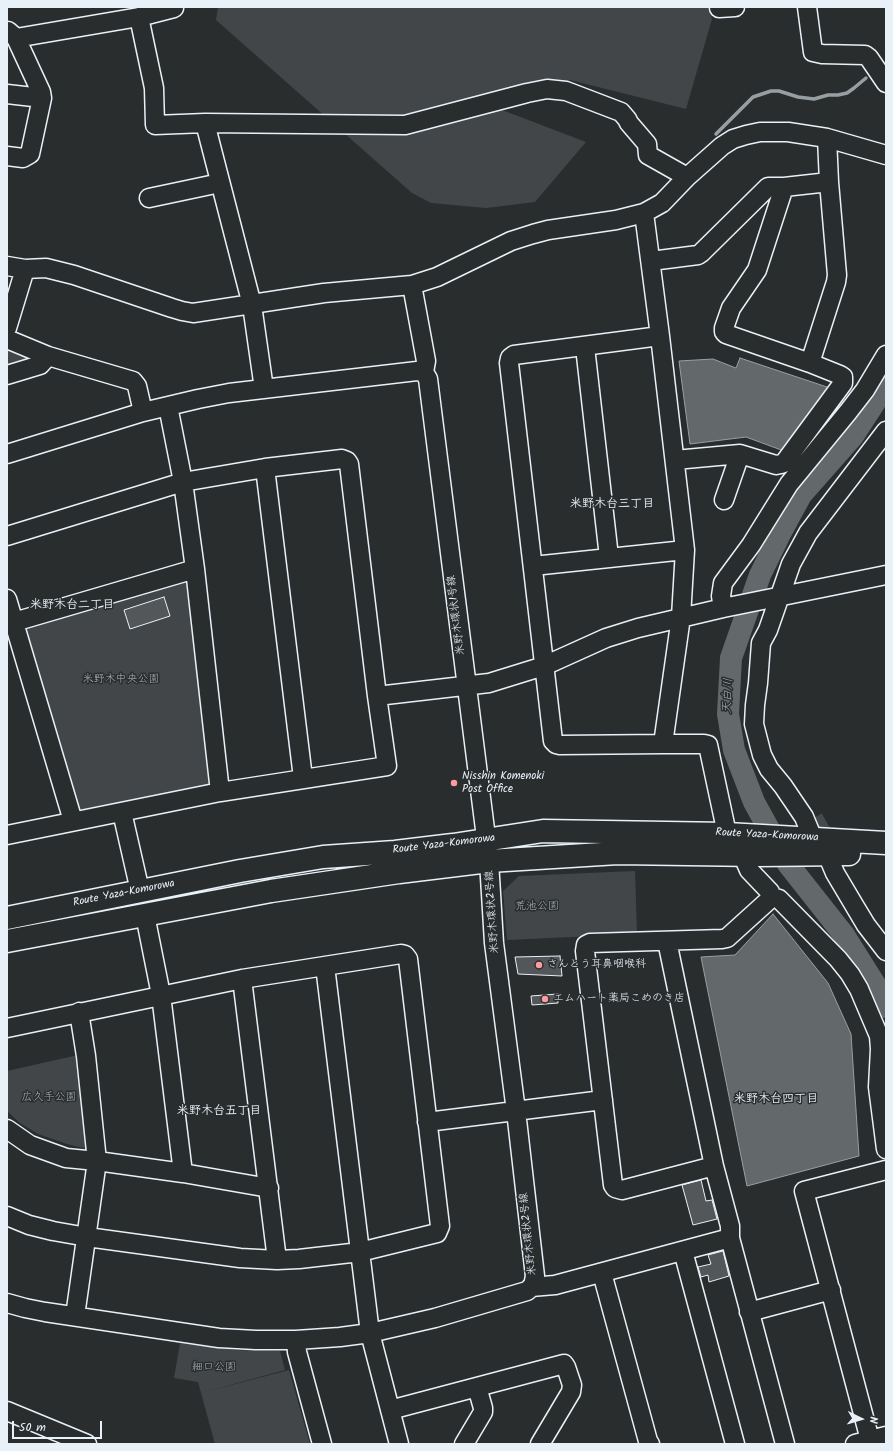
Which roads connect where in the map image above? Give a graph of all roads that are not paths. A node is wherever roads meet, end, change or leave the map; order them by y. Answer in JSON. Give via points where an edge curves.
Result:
{"nodes":[{"id":1,"x":719,"y":7,"type":"edge"},
{"id":2,"x":735,"y":7,"type":"edge"},
{"id":3,"x":807,"y":7,"type":"edge"},
{"id":4,"x":174,"y":8,"type":"dead end"},
{"id":5,"x":139,"y":17,"type":"junction"},
{"id":6,"x":11,"y":34,"type":"edge"},
{"id":7,"x":886,"y":83,"type":"edge"},
{"id":8,"x":7,"y":94,"type":"edge"},
{"id":9,"x":42,"y":98,"type":"junction"},
{"id":10,"x":205,"y":123,"type":"junction"},
{"id":11,"x":827,"y":138,"type":"junction"},
{"id":12,"x":886,"y":155,"type":"edge"},
{"id":13,"x":7,"y":156,"type":"edge"},
{"id":14,"x":687,"y":177,"type":"junction"},
{"id":15,"x":220,"y":182,"type":"junction"},
{"id":16,"x":829,"y":182,"type":"junction"},
{"id":17,"x":784,"y":187,"type":"junction"},
{"id":18,"x":149,"y":198,"type":"dead end"},
{"id":19,"x":644,"y":213,"type":"junction"},
{"id":20,"x":651,"y":261,"type":"junction"},
{"id":21,"x":7,"y":266,"type":"edge"},
{"id":22,"x":25,"y":269,"type":"junction"},
{"id":23,"x":412,"y":285,"type":"junction"},
{"id":24,"x":252,"y":305,"type":"junction"},
{"id":25,"x":7,"y":328,"type":"edge"},
{"id":26,"x":660,"y":336,"type":"junction"},
{"id":27,"x":7,"y":339,"type":"edge"},
{"id":28,"x":585,"y":346,"type":"junction"},
{"id":29,"x":886,"y":355,"type":"edge"},
{"id":30,"x":48,"y":356,"type":"junction"},
{"id":31,"x":810,"y":363,"type":"junction"},
{"id":32,"x":423,"y":372,"type":"junction"},
{"id":33,"x":7,"y":375,"type":"edge"},
{"id":34,"x":264,"y":389,"type":"junction"},
{"id":35,"x":168,"y":406,"type":"junction"},
{"id":36,"x":143,"y":412,"type":"junction"},
{"id":37,"x":886,"y":430,"type":"edge"},
{"id":38,"x":7,"y":454,"type":"edge"},
{"id":39,"x":740,"y":454,"type":"junction"},
{"id":40,"x":675,"y":460,"type":"junction"},
{"id":41,"x":266,"y":468,"type":"junction"},
{"id":42,"x":184,"y":482,"type":"junction"},
{"id":43,"x":724,"y":500,"type":"dead end"},
{"id":44,"x":7,"y":536,"type":"edge"},
{"id":45,"x":685,"y":550,"type":"junction"},
{"id":46,"x":609,"y":557,"type":"junction"},
{"id":47,"x":533,"y":566,"type":"junction"},
{"id":48,"x":195,"y":569,"type":"junction"},
{"id":49,"x":886,"y":576,"type":"edge"},
{"id":50,"x":780,"y":596,"type":"junction"},
{"id":51,"x":7,"y":598,"type":"edge"},
{"id":52,"x":727,"y":607,"type":"junction"},
{"id":53,"x":681,"y":617,"type":"junction"},
{"id":54,"x":14,"y":622,"type":"junction"},
{"id":55,"x":544,"y":666,"type":"junction"},
{"id":56,"x":466,"y":685,"type":"junction"},
{"id":57,"x":377,"y":696,"type":"junction"},
{"id":58,"x":663,"y":744,"type":"junction"},
{"id":59,"x":303,"y":778,"type":"junction"},
{"id":60,"x":220,"y":792,"type":"junction"},
{"id":61,"x":122,"y":812,"type":"junction"},
{"id":62,"x":73,"y":821,"type":"junction"},
{"id":63,"x":7,"y":835,"type":"edge"},
{"id":64,"x":815,"y":837,"type":"junction"},
{"id":65,"x":486,"y":839,"type":"junction"},
{"id":66,"x":886,"y":843,"type":"edge"},
{"id":67,"x":742,"y":845,"type":"junction"},
{"id":68,"x":886,"y":854,"type":"edge"},
{"id":69,"x":489,"y":862,"type":"junction"},
{"id":70,"x":845,"y":874,"type":"dead end"},
{"id":71,"x":140,"y":891,"type":"junction"},
{"id":72,"x":771,"y":897,"type":"junction"},
{"id":73,"x":145,"y":915,"type":"junction"},
{"id":74,"x":7,"y":918,"type":"edge"},
{"id":75,"x":7,"y":941,"type":"edge"},
{"id":76,"x":667,"y":941,"type":"junction"},
{"id":77,"x":886,"y":950,"type":"edge"},
{"id":78,"x":325,"y":966,"type":"junction"},
{"id":79,"x":242,"y":979,"type":"junction"},
{"id":80,"x":161,"y":995,"type":"junction"},
{"id":81,"x":79,"y":1012,"type":"junction"},
{"id":82,"x":7,"y":1028,"type":"edge"},
{"id":83,"x":603,"y":1100,"type":"junction"},
{"id":84,"x":516,"y":1111,"type":"junction"},
{"id":85,"x":428,"y":1122,"type":"junction"},
{"id":86,"x":7,"y":1129,"type":"edge"},
{"id":87,"x":886,"y":1149,"type":"edge"},
{"id":88,"x":97,"y":1161,"type":"junction"},
{"id":89,"x":714,"y":1166,"type":"junction"},
{"id":90,"x":886,"y":1170,"type":"edge"},
{"id":91,"x":183,"y":1173,"type":"junction"},
{"id":92,"x":269,"y":1188,"type":"junction"},
{"id":93,"x":7,"y":1216,"type":"edge"},
{"id":94,"x":87,"y":1237,"type":"junction"},
{"id":95,"x":730,"y":1238,"type":"junction"},
{"id":96,"x":683,"y":1251,"type":"junction"},
{"id":97,"x":360,"y":1252,"type":"junction"},
{"id":98,"x":277,"y":1260,"type":"junction"},
{"id":99,"x":602,"y":1273,"type":"junction"},
{"id":100,"x":531,"y":1288,"type":"junction"},
{"id":101,"x":831,"y":1290,"type":"junction"},
{"id":102,"x":7,"y":1303,"type":"edge"},
{"id":103,"x":750,"y":1312,"type":"junction"},
{"id":104,"x":75,"y":1316,"type":"junction"},
{"id":105,"x":370,"y":1333,"type":"junction"},
{"id":106,"x":296,"y":1340,"type":"junction"},
{"id":107,"x":477,"y":1387,"type":"junction"},
{"id":108,"x":390,"y":1410,"type":"junction"},
{"id":109,"x":7,"y":1411,"type":"edge"},
{"id":110,"x":870,"y":1440,"type":"edge"},
{"id":111,"x":87,"y":1444,"type":"edge"},
{"id":112,"x":322,"y":1444,"type":"edge"},
{"id":113,"x":400,"y":1444,"type":"edge"},
{"id":114,"x":464,"y":1444,"type":"edge"},
{"id":115,"x":540,"y":1444,"type":"edge"},
{"id":116,"x":650,"y":1444,"type":"edge"},
{"id":117,"x":735,"y":1444,"type":"edge"},
{"id":118,"x":785,"y":1444,"type":"edge"}],
"edges":[{"from":1,"to":2,"type":"street"},
{"from":3,"to":7,"type":"street","via":[[813,52],[865,55]]},
{"from":4,"to":5,"type":"street"},
{"from":5,"to":6,"type":"street"},
{"from":5,"to":10,"type":"street","via":[[154,88],[155,125]]},
{"from":6,"to":9,"type":"street"},
{"from":8,"to":9,"type":"street"},
{"from":9,"to":13,"type":"street","via":[[30,154],[23,158]]},
{"from":10,"to":14,"type":"street","via":[[405,125],[527,93],[547,89],[566,91],[621,112],[647,144],[648,155]]},
{"from":10,"to":15,"type":"street"},
{"from":11,"to":12,"type":"street"},
{"from":11,"to":14,"type":"street","via":[[788,132],[746,135],[722,146]]},
{"from":11,"to":16,"type":"street"},
{"from":14,"to":19,"type":"street","via":[[662,203]]},
{"from":15,"to":18,"type":"street"},
{"from":15,"to":24,"type":"street"},
{"from":16,"to":17,"type":"street"},
{"from":16,"to":31,"type":"street","via":[[837,275]]},
{"from":17,"to":20,"type":"street","via":[[765,189],[701,254]]},
{"from":17,"to":31,"type":"street","via":[[757,270],[731,308],[724,332]]},
{"from":19,"to":20,"type":"street"},
{"from":19,"to":23,"type":"street","via":[[533,234],[511,241],[437,277]]},
{"from":20,"to":26,"type":"street"},
{"from":21,"to":22,"type":"street"},
{"from":22,"to":24,"type":"street","via":[[46,268],[74,275],[188,313]]},
{"from":22,"to":25,"type":"street"},
{"from":23,"to":24,"type":"street","via":[[324,293]]},
{"from":23,"to":32,"type":"street","name":"米野木環状1号線","via":[[426,361]]},
{"from":24,"to":34,"type":"street"},
{"from":26,"to":28,"type":"street"},
{"from":26,"to":40,"type":"street"},
{"from":27,"to":30,"type":"street"},
{"from":28,"to":46,"type":"street"},
{"from":28,"to":47,"type":"street","via":[[514,355],[510,358]]},
{"from":29,"to":52,"type":"street","via":[[865,390],[789,484],[751,545],[723,583],[721,596]]},
{"from":30,"to":33,"type":"street","via":[[40,365]]},
{"from":30,"to":36,"type":"street","via":[[133,381],[137,386]]},
{"from":31,"to":39,"type":"street","via":[[844,377],[843,384],[784,463],[776,465]]},
{"from":32,"to":34,"type":"street"},
{"from":32,"to":56,"type":"street","name":"米野木環状1号線","via":[[428,379]]},
{"from":34,"to":35,"type":"street"},
{"from":35,"to":36,"type":"street"},
{"from":35,"to":42,"type":"street"},
{"from":36,"to":38,"type":"street"},
{"from":37,"to":50,"type":"street","via":[[808,533],[791,564]]},
{"from":39,"to":40,"type":"street"},
{"from":39,"to":43,"type":"street"},
{"from":40,"to":45,"type":"street"},
{"from":41,"to":42,"type":"street"},
{"from":41,"to":57,"type":"street","via":[[342,459],[349,464]]},
{"from":41,"to":59,"type":"street"},
{"from":42,"to":44,"type":"street"},
{"from":42,"to":48,"type":"street"},
{"from":45,"to":46,"type":"street"},
{"from":45,"to":53,"type":"street"},
{"from":46,"to":47,"type":"street"},
{"from":47,"to":55,"type":"street"},
{"from":48,"to":54,"type":"street"},
{"from":48,"to":60,"type":"street"},
{"from":49,"to":50,"type":"street"},
{"from":50,"to":52,"type":"street"},
{"from":50,"to":64,"type":"street","via":[[761,643],[754,724],[762,755],[769,769],[804,817]]},
{"from":51,"to":54,"type":"street"},
{"from":52,"to":53,"type":"street"},
{"from":53,"to":55,"type":"street","via":[[606,638]]},
{"from":53,"to":58,"type":"street"},
{"from":54,"to":62,"type":"street"},
{"from":55,"to":56,"type":"street","via":[[489,683]]},
{"from":55,"to":58,"type":"street","via":[[553,741],[556,744]]},
{"from":56,"to":57,"type":"street"},
{"from":56,"to":65,"type":"street","name":"米野木環状1号線"},
{"from":57,"to":59,"type":"street","via":[[387,766]]},
{"from":58,"to":67,"type":"street","via":[[708,745]]},
{"from":59,"to":60,"type":"street"},
{"from":60,"to":61,"type":"street"},
{"from":61,"to":62,"type":"street"},
{"from":61,"to":71,"type":"street"},
{"from":62,"to":63,"type":"street"},
{"from":64,"to":66,"type":"main road","name":"Route Yaza-Komorowa"},
{"from":64,"to":67,"type":"main road","name":"Route Yaza-Komorowa"},
{"from":64,"to":68,"type":"main road","name":"Route Yaza-Komorowa"},
{"from":64,"to":77,"type":"street","via":[[866,925]]},
{"from":65,"to":67,"type":"main road","name":"Route Yaza-Komorowa","via":[[542,831]]},
{"from":65,"to":69,"type":"street","name":"米野木環状1号線"},
{"from":65,"to":71,"type":"main road","name":"Route Yaza-Komorowa","via":[[396,852],[323,858]]},
{"from":67,"to":69,"type":"main road","name":"Route Yaza-Komorowa"},
{"from":67,"to":72,"type":"street","via":[[748,870],[770,892]]},
{"from":69,"to":73,"type":"main road","name":"Route Yaza-Komorowa","via":[[271,891]]},
{"from":69,"to":84,"type":"street","name":"米野木環状2号線","via":[[494,943]]},
{"from":70,"to":77,"type":"street","via":[[883,936]]},
{"from":71,"to":74,"type":"main road","name":"Route Yaza-Komorowa"},
{"from":72,"to":76,"type":"street","via":[[727,938]]},
{"from":72,"to":87,"type":"street","via":[[779,899],[838,959],[859,989],[879,1036],[878,1088]]},
{"from":73,"to":75,"type":"main road","name":"Route Yaza-Komorowa"},
{"from":73,"to":80,"type":"street"},
{"from":76,"to":83,"type":"street","via":[[586,945]]},
{"from":76,"to":89,"type":"street"},
{"from":78,"to":79,"type":"street"},
{"from":78,"to":85,"type":"street","via":[[401,954],[408,959]]},
{"from":78,"to":97,"type":"street"},
{"from":79,"to":80,"type":"street"},
{"from":79,"to":92,"type":"street"},
{"from":80,"to":81,"type":"street"},
{"from":80,"to":91,"type":"street"},
{"from":81,"to":82,"type":"street"},
{"from":81,"to":88,"type":"street"},
{"from":83,"to":84,"type":"street"},
{"from":83,"to":89,"type":"street","via":[[615,1188],[622,1190]]},
{"from":84,"to":85,"type":"street"},
{"from":84,"to":100,"type":"street","name":"米野木環状2号線","via":[[535,1276]]},
{"from":85,"to":97,"type":"street","via":[[440,1226],[437,1233]]},
{"from":86,"to":88,"type":"street","via":[[30,1145],[49,1153],[66,1158]]},
{"from":88,"to":91,"type":"street"},
{"from":88,"to":94,"type":"street"},
{"from":89,"to":95,"type":"street","via":[[730,1226]]},
{"from":90,"to":101,"type":"street","via":[[804,1191]]},
{"from":91,"to":92,"type":"street"},
{"from":92,"to":98,"type":"street"},
{"from":93,"to":94,"type":"street","via":[[29,1225]]},
{"from":94,"to":98,"type":"street","via":[[224,1256]]},
{"from":94,"to":104,"type":"street"},
{"from":95,"to":96,"type":"street"},
{"from":95,"to":103,"type":"street"},
{"from":96,"to":99,"type":"street"},
{"from":96,"to":117,"type":"street"},
{"from":97,"to":98,"type":"street"},
{"from":97,"to":105,"type":"street"},
{"from":99,"to":100,"type":"street","via":[[555,1285]]},
{"from":99,"to":116,"type":"street"},
{"from":100,"to":105,"type":"street","name":"米野木環状2号線","via":[[435,1318]]},
{"from":101,"to":103,"type":"street"},
{"from":101,"to":110,"type":"street"},
{"from":102,"to":104,"type":"street","name":"米野木環状2号線"},
{"from":103,"to":118,"type":"street"},
{"from":104,"to":106,"type":"street","name":"米野木環状2号線","via":[[219,1338]]},
{"from":105,"to":106,"type":"street","name":"米野木環状2号線"},
{"from":105,"to":108,"type":"street"},
{"from":106,"to":112,"type":"street"},
{"from":107,"to":108,"type":"street"},
{"from":107,"to":114,"type":"street","via":[[483,1412]]},
{"from":107,"to":115,"type":"street","via":[[564,1364],[572,1385],[571,1392]]},
{"from":108,"to":113,"type":"street"},
{"from":109,"to":111,"type":"street"}]}
